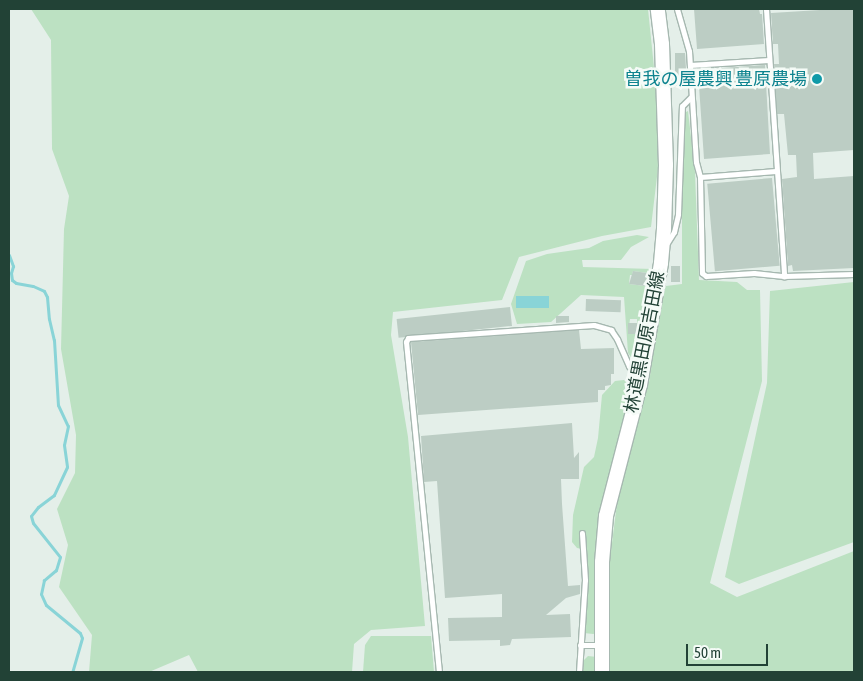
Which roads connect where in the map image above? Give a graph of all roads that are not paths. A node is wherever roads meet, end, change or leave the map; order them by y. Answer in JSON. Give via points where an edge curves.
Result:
{"nodes":[{"id":1,"x":658,"y":9,"type":"edge"},
{"id":2,"x":677,"y":9,"type":"edge"},
{"id":3,"x":766,"y":9,"type":"edge"},
{"id":4,"x":769,"y":60,"type":"junction"},
{"id":5,"x":690,"y":65,"type":"junction"},
{"id":6,"x":692,"y":97,"type":"junction"},
{"id":7,"x":776,"y":171,"type":"junction"},
{"id":8,"x":700,"y":177,"type":"junction"},
{"id":9,"x":662,"y":252,"type":"junction"},
{"id":10,"x":854,"y":274,"type":"edge"},
{"id":11,"x":784,"y":276,"type":"junction"},
{"id":12,"x":642,"y":375,"type":"junction"},
{"id":13,"x":582,"y":533,"type":"dead end"},
{"id":14,"x":580,"y":645,"type":"junction"},
{"id":15,"x":602,"y":645,"type":"junction"},
{"id":16,"x":439,"y":672,"type":"edge"},
{"id":17,"x":579,"y":672,"type":"edge"},
{"id":18,"x":602,"y":672,"type":"edge"}],
"edges":[{"from":1,"to":9,"type":"street","name":"林道黒田原吉田線","via":[[666,165]]},
{"from":2,"to":5,"type":"lane"},
{"from":3,"to":4,"type":"lane"},
{"from":4,"to":5,"type":"lane"},
{"from":4,"to":7,"type":"lane"},
{"from":5,"to":6,"type":"lane"},
{"from":6,"to":8,"type":"lane"},
{"from":6,"to":9,"type":"lane","via":[[682,106],[678,214],[674,232]]},
{"from":7,"to":8,"type":"lane"},
{"from":7,"to":11,"type":"lane"},
{"from":8,"to":11,"type":"lane","via":[[702,273],[706,276],[754,273]]},
{"from":9,"to":12,"type":"street","name":"林道黒田原吉田線"},
{"from":10,"to":11,"type":"lane"},
{"from":12,"to":15,"type":"street","name":"林道黒田原吉田線","via":[[606,516],[602,562]]},
{"from":12,"to":16,"type":"lane","via":[[629,366],[611,330],[594,325],[408,338]]},
{"from":13,"to":14,"type":"lane","via":[[585,580]]},
{"from":14,"to":15,"type":"lane"},
{"from":14,"to":17,"type":"lane"},
{"from":15,"to":18,"type":"street","name":"林道黒田原吉田線"}]}
